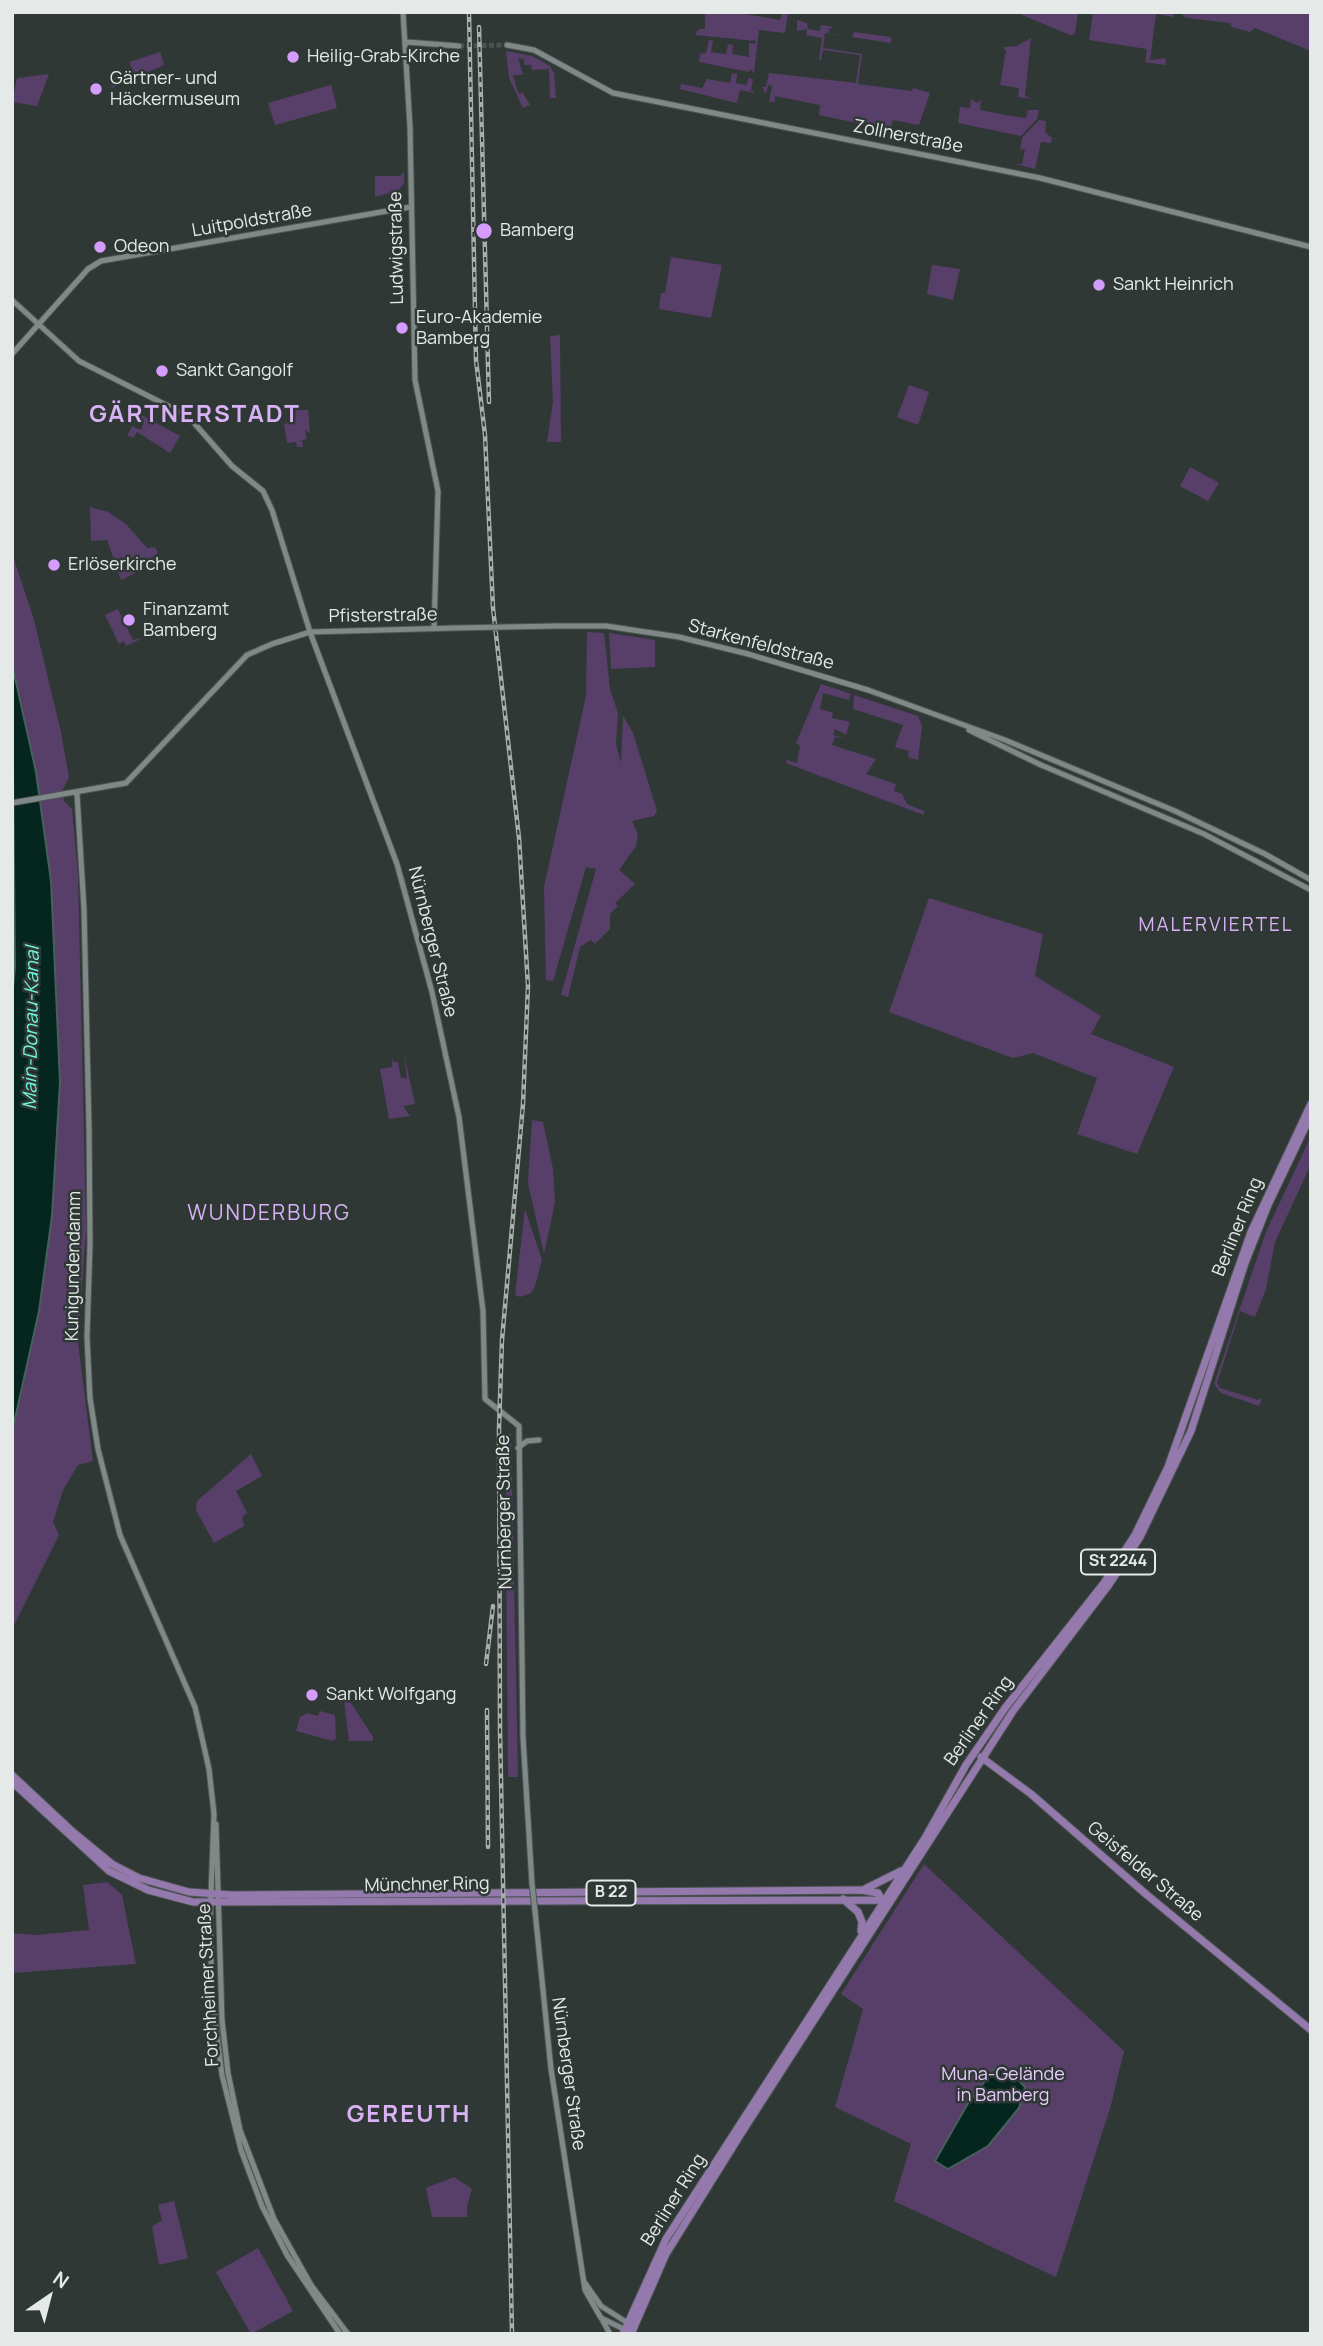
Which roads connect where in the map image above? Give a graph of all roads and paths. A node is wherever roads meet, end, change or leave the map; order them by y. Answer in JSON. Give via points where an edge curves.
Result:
{"nodes":[{"id":1,"x":403,"y":12,"type":"edge"},
{"id":2,"x":406,"y":42,"type":"junction"},
{"id":3,"x":507,"y":45,"type":"tunnel mouth"},
{"id":4,"x":459,"y":46,"type":"tunnel mouth"},
{"id":5,"x":410,"y":207,"type":"junction"},
{"id":6,"x":1298,"y":244,"type":"junction"},
{"id":7,"x":1311,"y":247,"type":"edge"},
{"id":8,"x":1311,"y":252,"type":"edge"},
{"id":9,"x":12,"y":300,"type":"edge"},
{"id":10,"x":38,"y":324,"type":"junction"},
{"id":11,"x":12,"y":354,"type":"edge"},
{"id":12,"x":555,"y":626,"type":"joint"},
{"id":13,"x":434,"y":629,"type":"junction"},
{"id":14,"x":327,"y":631,"type":"junction"},
{"id":15,"x":310,"y":632,"type":"junction"},
{"id":16,"x":318,"y":651,"type":"junction"},
{"id":17,"x":954,"y":721,"type":"junction"},
{"id":18,"x":78,"y":793,"type":"junction"},
{"id":19,"x":12,"y":803,"type":"edge"},
{"id":20,"x":1311,"y":880,"type":"edge"},
{"id":21,"x":1311,"y":890,"type":"edge"},
{"id":22,"x":1311,"y":1104,"type":"edge"},
{"id":23,"x":1311,"y":1115,"type":"edge"},
{"id":24,"x":539,"y":1440,"type":"dead end"},
{"id":25,"x":518,"y":1448,"type":"junction"},
{"id":26,"x":198,"y":1720,"type":"joint"},
{"id":27,"x":974,"y":1753,"type":"junction"},
{"id":28,"x":982,"y":1758,"type":"junction"},
{"id":29,"x":12,"y":1775,"type":"edge"},
{"id":30,"x":12,"y":1782,"type":"edge"},
{"id":31,"x":907,"y":1866,"type":"junction"},
{"id":32,"x":861,"y":1890,"type":"junction"},
{"id":33,"x":896,"y":1895,"type":"junction"},
{"id":34,"x":839,"y":1898,"type":"junction"},
{"id":35,"x":214,"y":1899,"type":"junction"},
{"id":36,"x":883,"y":1900,"type":"junction"},
{"id":37,"x":885,"y":1911,"type":"junction"},
{"id":38,"x":860,"y":1936,"type":"junction"},
{"id":39,"x":1311,"y":2030,"type":"edge"},
{"id":40,"x":584,"y":2281,"type":"junction"},
{"id":41,"x":601,"y":2318,"type":"junction"},
{"id":42,"x":628,"y":2330,"type":"edge"},
{"id":43,"x":340,"y":2334,"type":"edge"},
{"id":44,"x":348,"y":2334,"type":"edge"},
{"id":45,"x":610,"y":2334,"type":"edge"}],
"edges":[{"from":1,"to":2,"type":"street","name":"Ludwigstraße"},
{"from":2,"to":4,"type":"street"},
{"from":2,"to":5,"type":"street","name":"Ludwigstraße"},
{"from":3,"to":6,"type":"street","name":"Zollnerstraße","via":[[534,50],[613,93],[1040,178]]},
{"from":5,"to":10,"type":"street","name":"Luitpoldstraße","via":[[101,261]]},
{"from":5,"to":13,"type":"street","name":"Ludwigstraße","via":[[415,380],[437,481]]},
{"from":6,"to":7,"type":"street","name":"Zollnerstraße"},
{"from":6,"to":8,"type":"street"},
{"from":9,"to":10,"type":"street"},
{"from":10,"to":11,"type":"street","name":"Luitpoldstraße"},
{"from":10,"to":15,"type":"street","name":"Nürnberger Straße","via":[[79,361],[188,416],[245,478],[263,491]]},
{"from":12,"to":13,"type":"street","name":"Pfisterstraße","bridge":true},
{"from":12,"to":17,"type":"street","name":"Starkenfeldstraße","bridge":true,"via":[[632,629],[748,654]]},
{"from":13,"to":14,"type":"street","name":"Pfisterstraße"},
{"from":14,"to":15,"type":"street","name":"Pfisterstraße"},
{"from":14,"to":16,"type":"street"},
{"from":15,"to":16,"type":"street","name":"Nürnberger Straße"},
{"from":15,"to":18,"type":"street","name":"Pfisterstraße","via":[[247,656],[126,783]]},
{"from":16,"to":25,"type":"street","name":"Nürnberger Straße","via":[[397,864],[432,992],[462,1139],[483,1311],[485,1399],[519,1426]]},
{"from":17,"to":20,"type":"street","name":"Starkenfeldstraße","via":[[1175,811]]},
{"from":17,"to":21,"type":"street","name":"Starkenfeldstraße","via":[[1041,765],[1221,842]]},
{"from":18,"to":19,"type":"street","name":"Pfisterstraße"},
{"from":18,"to":26,"type":"street","name":"Kunigundendamm","via":[[89,1109],[90,1398],[120,1535]]},
{"from":22,"to":27,"type":"main road","name":"Berliner Ring","number":"St 2244","via":[[1251,1232],[1168,1467],[1148,1510],[1104,1583]]},
{"from":23,"to":28,"type":"main road","name":"Berliner Ring","number":"St 2244","via":[[1256,1235],[1191,1431],[1152,1515],[1108,1586],[1031,1685]]},
{"from":24,"to":25,"type":"street"},
{"from":25,"to":40,"type":"street","name":"Nürnberger Straße","bridge":true,"via":[[523,1737],[532,1884],[551,2069]]},
{"from":26,"to":35,"type":"street","name":"Forchheimer Straße","via":[[214,1814]]},
{"from":27,"to":28,"type":"main road","name":"Geisfelder Straße"},
{"from":27,"to":31,"type":"main road","name":"Berliner Ring","number":"St 2244"},
{"from":28,"to":33,"type":"main road","name":"Berliner Ring","number":"St 2244"},
{"from":28,"to":39,"type":"main road","name":"Geisfelder Straße"},
{"from":29,"to":35,"type":"main road","name":"Münchner Ring","number":"B 22","via":[[112,1864],[157,1885]]},
{"from":30,"to":35,"type":"main road","name":"Münchner Ring","number":"B 22","via":[[87,1853],[121,1878],[159,1894]]},
{"from":31,"to":32,"type":"main road"},
{"from":31,"to":36,"type":"main road","name":"Berliner Ring","number":"St 2244"},
{"from":32,"to":35,"type":"main road","name":"Münchner Ring","number":"B 22"},
{"from":32,"to":36,"type":"main road","number":"B 22","via":[[876,1892]]},
{"from":33,"to":36,"type":"main road"},
{"from":33,"to":37,"type":"main road","name":"Berliner Ring","number":"St 2244"},
{"from":34,"to":35,"type":"main road","name":"Münchner Ring","number":"B 22"},
{"from":34,"to":36,"type":"main road","name":"Münchner Ring"},
{"from":34,"to":38,"type":"main road","via":[[859,1915]]},
{"from":35,"to":43,"type":"street","name":"Forchheimer Straße","via":[[214,2017],[222,2075],[241,2150],[287,2255]]},
{"from":35,"to":44,"type":"street","name":"Forchheimer Straße","via":[[228,2073],[246,2148],[292,2252]]},
{"from":36,"to":37,"type":"main road"},
{"from":36,"to":38,"type":"main road","name":"Berliner Ring","number":"St 2244"},
{"from":37,"to":42,"type":"main road","name":"Berliner Ring","via":[[672,2242]]},
{"from":38,"to":42,"type":"main road","name":"Berliner Ring","via":[[666,2239]]},
{"from":40,"to":41,"type":"street","name":"Nürnberger Straße"},
{"from":40,"to":42,"type":"street","name":"Nürnberger Straße","via":[[601,2306]]},
{"from":41,"to":42,"type":"street"},
{"from":41,"to":45,"type":"street","name":"Nürnberger Straße"}]}
